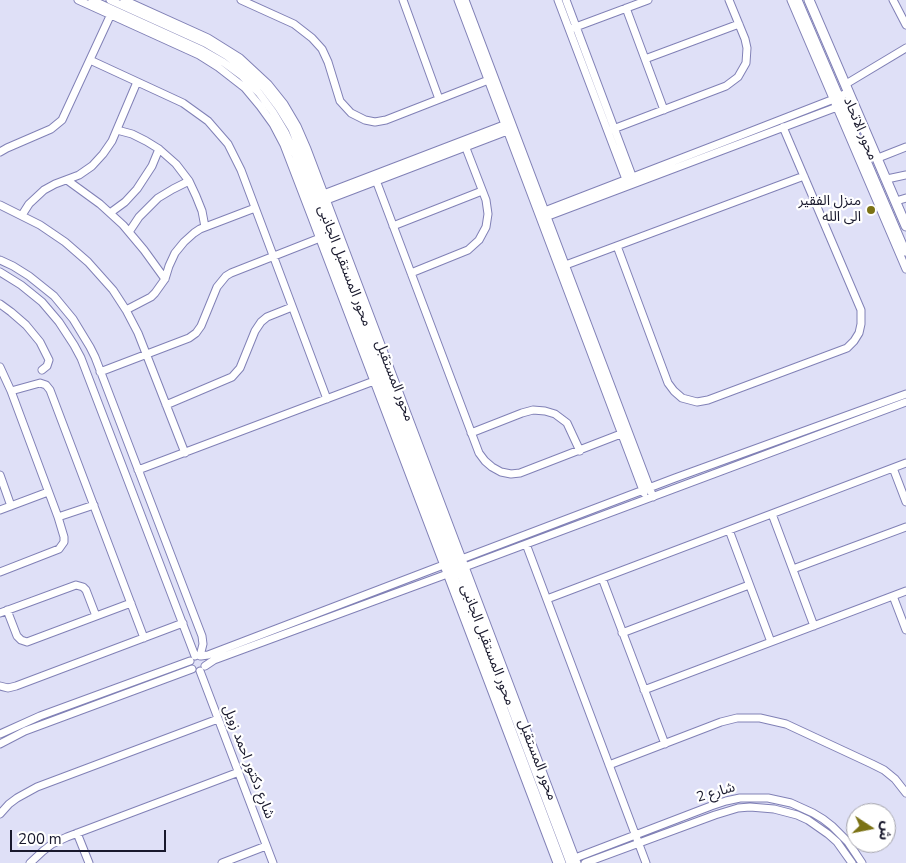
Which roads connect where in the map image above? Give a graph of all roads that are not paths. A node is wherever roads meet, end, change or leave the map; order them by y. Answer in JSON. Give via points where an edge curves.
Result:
{"nodes":[{"id":1,"x":78,"y":0,"type":"edge"},
{"id":2,"x":92,"y":0,"type":"edge"},
{"id":3,"x":241,"y":0,"type":"edge"},
{"id":4,"x":403,"y":0,"type":"edge"},
{"id":5,"x":458,"y":0,"type":"edge"},
{"id":6,"x":465,"y":0,"type":"edge"},
{"id":7,"x":558,"y":0,"type":"edge"},
{"id":8,"x":566,"y":0,"type":"edge"},
{"id":9,"x":648,"y":0,"type":"edge"},
{"id":10,"x":729,"y":0,"type":"edge"},
{"id":11,"x":791,"y":0,"type":"edge"},
{"id":12,"x":798,"y":0,"type":"edge"},
{"id":13,"x":810,"y":0,"type":"edge"},
{"id":14,"x":893,"y":0,"type":"edge"},
{"id":15,"x":115,"y":4,"type":"edge"},
{"id":16,"x":626,"y":8,"type":"junction"},
{"id":17,"x":739,"y":24,"type":"junction"},
{"id":18,"x":906,"y":26,"type":"edge"},
{"id":19,"x":573,"y":28,"type":"junction"},
{"id":20,"x":906,"y":48,"type":"edge"},
{"id":21,"x":645,"y":59,"type":"junction"},
{"id":22,"x":90,"y":60,"type":"junction"},
{"id":23,"x":491,"y":78,"type":"junction"},
{"id":24,"x":138,"y":82,"type":"junction"},
{"id":25,"x":847,"y":88,"type":"junction"},
{"id":26,"x":836,"y":98,"type":"junction"},
{"id":27,"x":439,"y":99,"type":"junction"},
{"id":28,"x":853,"y":101,"type":"junction"},
{"id":29,"x":840,"y":106,"type":"junction"},
{"id":30,"x":664,"y":110,"type":"junction"},
{"id":31,"x":510,"y":127,"type":"junction"},
{"id":32,"x":783,"y":127,"type":"junction"},
{"id":33,"x":117,"y":130,"type":"junction"},
{"id":34,"x":611,"y":130,"type":"junction"},
{"id":35,"x":465,"y":144,"type":"junction"},
{"id":36,"x":906,"y":146,"type":"edge"},
{"id":37,"x":160,"y":149,"type":"junction"},
{"id":38,"x":0,"y":152,"type":"edge"},
{"id":39,"x":878,"y":158,"type":"junction"},
{"id":40,"x":906,"y":174,"type":"edge"},
{"id":41,"x":804,"y":176,"type":"junction"},
{"id":42,"x":375,"y":178,"type":"junction"},
{"id":43,"x":887,"y":179,"type":"junction"},
{"id":44,"x":66,"y":180,"type":"junction"},
{"id":45,"x":189,"y":181,"type":"junction"},
{"id":46,"x":631,"y":182,"type":"junction"},
{"id":47,"x":482,"y":191,"type":"junction"},
{"id":48,"x":906,"y":198,"type":"edge"},
{"id":49,"x":319,"y":200,"type":"junction"},
{"id":50,"x":896,"y":201,"type":"junction"},
{"id":51,"x":0,"y":205,"type":"edge"},
{"id":52,"x":256,"y":208,"type":"junction"},
{"id":53,"x":110,"y":213,"type":"junction"},
{"id":54,"x":22,"y":215,"type":"junction"},
{"id":55,"x":543,"y":215,"type":"junction"},
{"id":56,"x":315,"y":216,"type":"junction"},
{"id":57,"x":393,"y":226,"type":"junction"},
{"id":58,"x":906,"y":226,"type":"edge"},
{"id":59,"x":205,"y":227,"type":"junction"},
{"id":60,"x":129,"y":232,"type":"junction"},
{"id":61,"x":320,"y":238,"type":"junction"},
{"id":62,"x":617,"y":246,"type":"junction"},
{"id":63,"x":906,"y":252,"type":"edge"},
{"id":64,"x":273,"y":256,"type":"junction"},
{"id":65,"x":0,"y":260,"type":"edge"},
{"id":66,"x":563,"y":267,"type":"junction"},
{"id":67,"x":906,"y":269,"type":"edge"},
{"id":68,"x":0,"y":272,"type":"edge"},
{"id":69,"x":411,"y":273,"type":"junction"},
{"id":70,"x":165,"y":279,"type":"junction"},
{"id":71,"x":0,"y":304,"type":"edge"},
{"id":72,"x":292,"y":307,"type":"junction"},
{"id":73,"x":126,"y":310,"type":"junction"},
{"id":74,"x":147,"y":355,"type":"junction"},
{"id":75,"x":0,"y":368,"type":"edge"},
{"id":76,"x":42,"y":370,"type":"dead end"},
{"id":77,"x":100,"y":372,"type":"junction"},
{"id":78,"x":374,"y":382,"type":"junction"},
{"id":79,"x":11,"y":391,"type":"junction"},
{"id":80,"x":906,"y":394,"type":"edge"},
{"id":81,"x":326,"y":399,"type":"junction"},
{"id":82,"x":906,"y":402,"type":"edge"},
{"id":83,"x":166,"y":405,"type":"junction"},
{"id":84,"x":471,"y":433,"type":"junction"},
{"id":85,"x":625,"y":433,"type":"junction"},
{"id":86,"x":580,"y":451,"type":"junction"},
{"id":87,"x":184,"y":452,"type":"junction"},
{"id":88,"x":906,"y":463,"type":"edge"},
{"id":89,"x":894,"y":468,"type":"junction"},
{"id":90,"x":139,"y":473,"type":"junction"},
{"id":91,"x":0,"y":475,"type":"edge"},
{"id":92,"x":129,"y":481,"type":"junction"},
{"id":93,"x":646,"y":489,"type":"junction"},
{"id":94,"x":48,"y":492,"type":"junction"},
{"id":95,"x":650,"y":498,"type":"junction"},
{"id":96,"x":906,"y":502,"type":"edge"},
{"id":97,"x":94,"y":505,"type":"junction"},
{"id":98,"x":11,"y":506,"type":"junction"},
{"id":99,"x":0,"y":510,"type":"edge"},
{"id":100,"x":772,"y":514,"type":"junction"},
{"id":101,"x":58,"y":517,"type":"junction"},
{"id":102,"x":906,"y":526,"type":"edge"},
{"id":103,"x":729,"y":530,"type":"junction"},
{"id":104,"x":526,"y":544,"type":"junction"},
{"id":105,"x":453,"y":562,"type":"junction"},
{"id":106,"x":793,"y":569,"type":"junction"},
{"id":107,"x":456,"y":570,"type":"junction"},
{"id":108,"x":0,"y":572,"type":"edge"},
{"id":109,"x":602,"y":578,"type":"junction"},
{"id":110,"x":750,"y":585,"type":"junction"},
{"id":111,"x":906,"y":591,"type":"edge"},
{"id":112,"x":893,"y":596,"type":"junction"},
{"id":113,"x":547,"y":599,"type":"junction"},
{"id":114,"x":131,"y":603,"type":"junction"},
{"id":115,"x":3,"y":612,"type":"edge"},
{"id":116,"x":96,"y":616,"type":"junction"},
{"id":117,"x":183,"y":623,"type":"junction"},
{"id":118,"x":814,"y":626,"type":"junction"},
{"id":119,"x":906,"y":630,"type":"edge"},
{"id":120,"x":622,"y":633,"type":"junction"},
{"id":121,"x":264,"y":637,"type":"junction"},
{"id":122,"x":144,"y":638,"type":"junction"},
{"id":123,"x":770,"y":642,"type":"junction"},
{"id":124,"x":196,"y":657,"type":"junction"},
{"id":125,"x":203,"y":668,"type":"junction"},
{"id":126,"x":192,"y":669,"type":"junction"},
{"id":127,"x":0,"y":686,"type":"edge"},
{"id":128,"x":644,"y":690,"type":"junction"},
{"id":129,"x":218,"y":719,"type":"junction"},
{"id":130,"x":0,"y":734,"type":"edge"},
{"id":131,"x":0,"y":744,"type":"edge"},
{"id":132,"x":665,"y":744,"type":"junction"},
{"id":133,"x":609,"y":765,"type":"junction"},
{"id":134,"x":239,"y":772,"type":"junction"},
{"id":135,"x":906,"y":793,"type":"edge"},
{"id":136,"x":0,"y":814,"type":"edge"},
{"id":137,"x":78,"y":833,"type":"junction"},
{"id":138,"x":635,"y":835,"type":"junction"},
{"id":139,"x":638,"y":843,"type":"junction"},
{"id":140,"x":266,"y":846,"type":"junction"},
{"id":141,"x":568,"y":862,"type":"edge"},
{"id":142,"x":30,"y":863,"type":"edge"},
{"id":143,"x":89,"y":863,"type":"edge"},
{"id":144,"x":222,"y":863,"type":"edge"},
{"id":145,"x":273,"y":863,"type":"edge"},
{"id":146,"x":557,"y":863,"type":"edge"},
{"id":147,"x":585,"y":863,"type":"edge"},
{"id":148,"x":646,"y":863,"type":"edge"},
{"id":149,"x":852,"y":863,"type":"edge"},
{"id":150,"x":862,"y":863,"type":"edge"}],
"edges":[{"from":1,"to":15,"type":"street","name":"محور المستقبل الجانبى"},
{"from":2,"to":15,"type":"street","name":"محور المستقبل"},
{"from":3,"to":27,"type":"street","via":[[294,24],[312,38],[325,56],[340,101],[360,118],[386,120]]},
{"from":4,"to":27,"type":"street"},
{"from":5,"to":23,"type":"street"},
{"from":6,"to":23,"type":"street"},
{"from":7,"to":19,"type":"street"},
{"from":8,"to":19,"type":"street"},
{"from":9,"to":16,"type":"street"},
{"from":10,"to":17,"type":"street"},
{"from":11,"to":26,"type":"street","name":"محور الاتحاد"},
{"from":12,"to":26,"type":"street","name":"محور الاتحاد"},
{"from":13,"to":25,"type":"main road"},
{"from":14,"to":18,"type":"street"},
{"from":15,"to":22,"type":"street"},
{"from":15,"to":49,"type":"street","name":"محور المستقبل","via":[[213,55],[251,84],[286,132]]},
{"from":15,"to":49,"type":"street","name":"محور المستقبل الجانبى","via":[[219,44],[260,75],[297,126]]},
{"from":15,"to":56,"type":"street","name":"محور المستقبل الجانبى","via":[[228,73],[245,88],[279,134]]},
{"from":16,"to":19,"type":"street"},
{"from":16,"to":21,"type":"street"},
{"from":17,"to":21,"type":"street"},
{"from":17,"to":30,"type":"street","via":[[747,54],[738,76],[726,86]]},
{"from":19,"to":34,"type":"street"},
{"from":20,"to":25,"type":"street"},
{"from":21,"to":30,"type":"street"},
{"from":22,"to":24,"type":"street"},
{"from":22,"to":38,"type":"street","via":[[60,122]]},
{"from":23,"to":27,"type":"street"},
{"from":23,"to":31,"type":"street"},
{"from":24,"to":33,"type":"street"},
{"from":24,"to":52,"type":"street","via":[[184,103],[215,128],[237,161]]},
{"from":25,"to":26,"type":"street"},
{"from":25,"to":28,"type":"main road"},
{"from":26,"to":29,"type":"street","name":"محور الاتحاد"},
{"from":26,"to":46,"type":"street"},
{"from":28,"to":29,"type":"street"},
{"from":28,"to":39,"type":"main road"},
{"from":29,"to":32,"type":"street"},
{"from":29,"to":63,"type":"street","name":"محور الاتحاد"},
{"from":29,"to":67,"type":"street","name":"محور الاتحاد"},
{"from":30,"to":34,"type":"street"},
{"from":31,"to":35,"type":"street"},
{"from":31,"to":55,"type":"street"},
{"from":32,"to":41,"type":"street"},
{"from":32,"to":46,"type":"street"},
{"from":33,"to":37,"type":"street"},
{"from":33,"to":44,"type":"street","via":[[98,160],[79,175]]},
{"from":34,"to":46,"type":"street"},
{"from":35,"to":42,"type":"street"},
{"from":35,"to":47,"type":"street"},
{"from":36,"to":39,"type":"street"},
{"from":37,"to":45,"type":"street"},
{"from":37,"to":53,"type":"street","via":[[143,182]]},
{"from":39,"to":43,"type":"main road"},
{"from":40,"to":43,"type":"street"},
{"from":41,"to":62,"type":"street"},
{"from":41,"to":62,"type":"street","via":[[860,310],[862,324],[859,333],[846,348],[713,398],[692,401],[682,398],[670,387]]},
{"from":42,"to":49,"type":"street"},
{"from":42,"to":57,"type":"street"},
{"from":43,"to":50,"type":"main road"},
{"from":44,"to":53,"type":"street"},
{"from":44,"to":54,"type":"street","via":[[39,194]]},
{"from":45,"to":59,"type":"street","via":[[200,203]]},
{"from":45,"to":60,"type":"street","via":[[158,198]]},
{"from":46,"to":55,"type":"street"},
{"from":47,"to":57,"type":"street"},
{"from":47,"to":69,"type":"street","via":[[488,214],[486,228],[479,240],[468,250]]},
{"from":48,"to":50,"type":"street"},
{"from":49,"to":56,"type":"street","name":"محور المستقبل"},
{"from":49,"to":105,"type":"street","name":"محور المستقبل"},
{"from":50,"to":58,"type":"main road"},
{"from":51,"to":54,"type":"street"},
{"from":52,"to":59,"type":"street"},
{"from":52,"to":64,"type":"street"},
{"from":53,"to":60,"type":"street"},
{"from":54,"to":73,"type":"street","via":[[81,255],[105,280]]},
{"from":55,"to":66,"type":"street"},
{"from":56,"to":61,"type":"street","name":"محور المستقبل الجانبى"},
{"from":56,"to":105,"type":"street","name":"محور المستقبل"},
{"from":57,"to":69,"type":"street"},
{"from":59,"to":70,"type":"street","via":[[179,247]]},
{"from":60,"to":70,"type":"street"},
{"from":61,"to":64,"type":"street"},
{"from":61,"to":78,"type":"street","name":"محور المستقبل الجانبى"},
{"from":62,"to":66,"type":"street"},
{"from":64,"to":72,"type":"street"},
{"from":64,"to":74,"type":"street","via":[[231,273],[222,280],[193,336]]},
{"from":65,"to":77,"type":"street","via":[[29,276],[54,296],[81,332]]},
{"from":66,"to":85,"type":"street"},
{"from":68,"to":92,"type":"street","via":[[42,302],[60,322],[86,369]]},
{"from":69,"to":84,"type":"street"},
{"from":70,"to":73,"type":"street","via":[[151,297]]},
{"from":71,"to":76,"type":"street","via":[[26,325],[40,342],[49,360]]},
{"from":72,"to":81,"type":"street"},
{"from":72,"to":83,"type":"street","via":[[258,324],[240,368],[232,377]]},
{"from":73,"to":74,"type":"street"},
{"from":74,"to":77,"type":"street"},
{"from":74,"to":83,"type":"street"},
{"from":75,"to":79,"type":"street"},
{"from":77,"to":90,"type":"street"},
{"from":78,"to":81,"type":"street"},
{"from":78,"to":105,"type":"street","name":"محور المستقبل الجانبى"},
{"from":79,"to":94,"type":"street"},
{"from":79,"to":97,"type":"street","via":[[40,383],[48,387]]},
{"from":80,"to":93,"type":"street"},
{"from":81,"to":87,"type":"street"},
{"from":82,"to":95,"type":"street"},
{"from":83,"to":87,"type":"street"},
{"from":84,"to":86,"type":"street","via":[[485,461],[506,473],[525,472]]},
{"from":84,"to":86,"type":"street","via":[[522,412],[545,411],[567,423]]},
{"from":85,"to":86,"type":"street"},
{"from":85,"to":93,"type":"street"},
{"from":87,"to":90,"type":"street"},
{"from":88,"to":89,"type":"street"},
{"from":89,"to":96,"type":"street"},
{"from":89,"to":100,"type":"street"},
{"from":90,"to":92,"type":"street"},
{"from":90,"to":124,"type":"street","via":[[202,636],[203,644]]},
{"from":91,"to":98,"type":"street"},
{"from":92,"to":117,"type":"street"},
{"from":93,"to":95,"type":"street"},
{"from":93,"to":105,"type":"street"},
{"from":94,"to":98,"type":"street"},
{"from":94,"to":101,"type":"street"},
{"from":95,"to":104,"type":"street"},
{"from":97,"to":101,"type":"street"},
{"from":97,"to":114,"type":"street"},
{"from":98,"to":99,"type":"street"},
{"from":100,"to":103,"type":"street"},
{"from":100,"to":106,"type":"street"},
{"from":101,"to":108,"type":"street","via":[[64,537],[59,549]]},
{"from":102,"to":106,"type":"street"},
{"from":103,"to":109,"type":"street"},
{"from":103,"to":110,"type":"street"},
{"from":104,"to":107,"type":"street"},
{"from":104,"to":113,"type":"street"},
{"from":105,"to":107,"type":"street","name":"محور المستقبل الجانبى"},
{"from":105,"to":107,"type":"street","name":"محور المستقبل"},
{"from":105,"to":121,"type":"street"},
{"from":106,"to":118,"type":"street"},
{"from":107,"to":121,"type":"street"},
{"from":107,"to":141,"type":"street","name":"محور المستقبل الجانبى"},
{"from":107,"to":141,"type":"street","name":"محور المستقبل"},
{"from":107,"to":146,"type":"street","name":"محور المستقبل الجانبى"},
{"from":109,"to":113,"type":"street"},
{"from":109,"to":120,"type":"street"},
{"from":110,"to":120,"type":"street"},
{"from":110,"to":123,"type":"street"},
{"from":111,"to":112,"type":"street"},
{"from":112,"to":118,"type":"street"},
{"from":112,"to":119,"type":"street"},
{"from":113,"to":133,"type":"street"},
{"from":114,"to":116,"type":"street"},
{"from":114,"to":122,"type":"street"},
{"from":115,"to":116,"type":"street","via":[[17,636],[27,642]]},
{"from":115,"to":116,"type":"street","via":[[76,584],[86,590]]},
{"from":117,"to":122,"type":"street"},
{"from":117,"to":124,"type":"street"},
{"from":118,"to":123,"type":"street"},
{"from":120,"to":128,"type":"street"},
{"from":121,"to":124,"type":"street"},
{"from":121,"to":125,"type":"street"},
{"from":122,"to":127,"type":"street","via":[[16,686]]},
{"from":123,"to":128,"type":"street"},
{"from":124,"to":125,"type":"street","via":[[205,660]]},
{"from":124,"to":126,"type":"street","via":[[190,665]]},
{"from":124,"to":130,"type":"street"},
{"from":125,"to":126,"type":"street"},
{"from":125,"to":129,"type":"street","name":"شارع دكتور احمد زويل"},
{"from":126,"to":131,"type":"street","via":[[25,731]]},
{"from":128,"to":132,"type":"street"},
{"from":129,"to":134,"type":"street","name":"شارع دكتور احمد زويل"},
{"from":129,"to":136,"type":"street","via":[[36,787],[8,804]]},
{"from":132,"to":133,"type":"street"},
{"from":132,"to":135,"type":"street","via":[[729,720],[744,717],[768,719],[786,724],[884,770]]},
{"from":133,"to":138,"type":"street"},
{"from":134,"to":137,"type":"street"},
{"from":134,"to":140,"type":"street","name":"شارع دكتور احمد زويل"},
{"from":137,"to":142,"type":"street","via":[[52,844]]},
{"from":137,"to":143,"type":"street"},
{"from":138,"to":139,"type":"street"},
{"from":138,"to":141,"type":"street","name":"شارع 2"},
{"from":138,"to":150,"type":"street","name":"شارع 2","via":[[726,801],[768,798],[813,812],[844,838]]},
{"from":139,"to":147,"type":"street","name":"شارع 2"},
{"from":139,"to":148,"type":"street"},
{"from":139,"to":149,"type":"street","name":"شارع 2","via":[[726,811],[774,808],[819,827],[837,842]]},
{"from":140,"to":144,"type":"street"},
{"from":140,"to":145,"type":"street","name":"شارع دكتور احمد زويل"}]}
